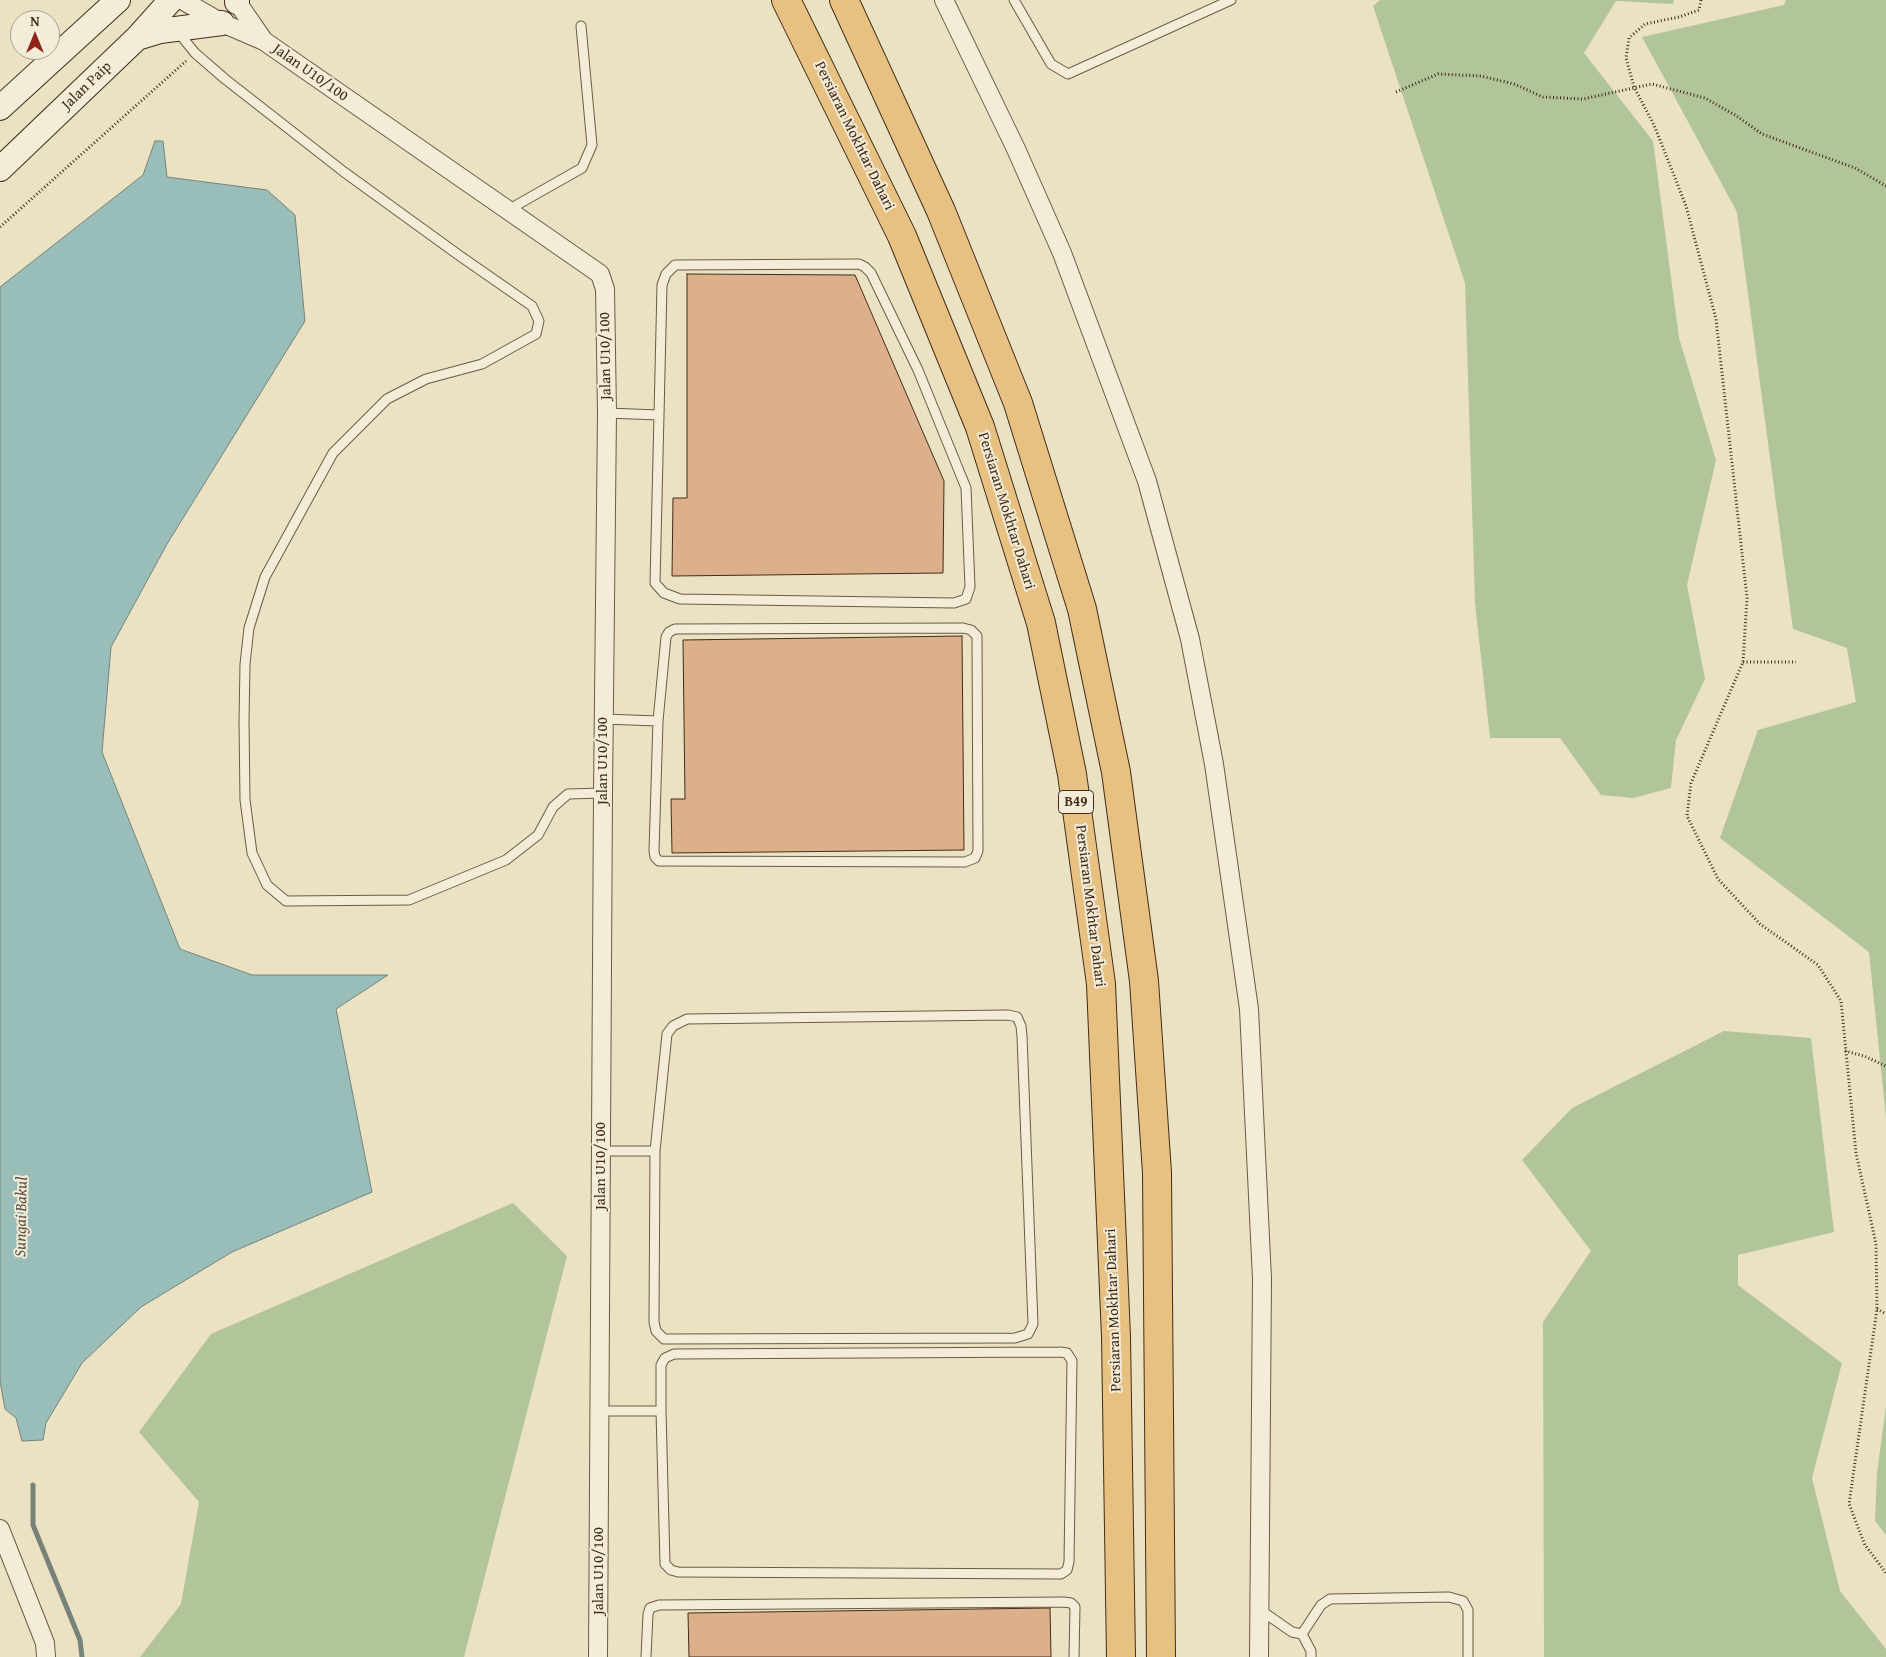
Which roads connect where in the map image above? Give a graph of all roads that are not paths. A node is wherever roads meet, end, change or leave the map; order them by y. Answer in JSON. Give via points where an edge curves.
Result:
{"nodes":[{"id":1,"x":171,"y":0,"type":"edge"},
{"id":2,"x":182,"y":0,"type":"edge"},
{"id":3,"x":786,"y":0,"type":"edge"},
{"id":4,"x":844,"y":0,"type":"edge"},
{"id":5,"x":944,"y":0,"type":"edge"},
{"id":6,"x":1014,"y":0,"type":"edge"},
{"id":7,"x":1231,"y":0,"type":"edge"},
{"id":8,"x":236,"y":1,"type":"edge"},
{"id":9,"x":110,"y":4,"type":"edge"},
{"id":10,"x":222,"y":23,"type":"junction"},
{"id":11,"x":581,"y":26,"type":"dead end"},
{"id":12,"x":176,"y":29,"type":"junction"},
{"id":13,"x":137,"y":38,"type":"junction"},
{"id":14,"x":264,"y":41,"type":"junction"},
{"id":15,"x":0,"y":108,"type":"edge"},
{"id":16,"x":0,"y":169,"type":"edge"},
{"id":17,"x":508,"y":210,"type":"junction"},
{"id":18,"x":607,"y":414,"type":"junction"},
{"id":19,"x":659,"y":415,"type":"junction"},
{"id":20,"x":603,"y":719,"type":"junction"},
{"id":21,"x":658,"y":721,"type":"junction"},
{"id":22,"x":603,"y":793,"type":"junction"},
{"id":23,"x":601,"y":1151,"type":"junction"},
{"id":24,"x":655,"y":1151,"type":"junction"},
{"id":25,"x":600,"y":1411,"type":"junction"},
{"id":26,"x":661,"y":1411,"type":"junction"},
{"id":27,"x":0,"y":1529,"type":"edge"},
{"id":28,"x":1259,"y":1609,"type":"junction"},
{"id":29,"x":1302,"y":1634,"type":"junction"},
{"id":30,"x":46,"y":1657,"type":"edge"},
{"id":31,"x":598,"y":1657,"type":"edge"},
{"id":32,"x":646,"y":1657,"type":"edge"},
{"id":33,"x":1074,"y":1657,"type":"edge"},
{"id":34,"x":1121,"y":1657,"type":"edge"},
{"id":35,"x":1161,"y":1657,"type":"edge"},
{"id":36,"x":1258,"y":1657,"type":"edge"},
{"id":37,"x":1312,"y":1657,"type":"edge"},
{"id":38,"x":1468,"y":1657,"type":"edge"}],
"edges":[{"from":1,"to":13,"type":"street","name":"Jalan Paip"},
{"from":2,"to":10,"type":"street","name":"Jalan U10/100"},
{"from":3,"to":34,"type":"main road","name":"Persiaran Mokhtar Dahari","number":"B49","via":[[902,236],[980,427],[1040,623],[1072,774],[1101,984],[1116,1337]]},
{"from":4,"to":35,"type":"main road","via":[[941,212],[1018,403],[1082,609],[1116,772],[1144,981],[1157,1174]]},
{"from":5,"to":28,"type":"street","via":[[1062,253],[1147,481],[1190,639],[1210,744],[1249,1010],[1262,1279]]},
{"from":6,"to":7,"type":"lane","via":[[1051,64],[1068,74]]},
{"from":8,"to":14,"type":"street","name":"Jalan U10/100"},
{"from":9,"to":15,"type":"street"},
{"from":10,"to":12,"type":"street"},
{"from":10,"to":14,"type":"street","name":"Jalan U10/100"},
{"from":11,"to":17,"type":"lane","via":[[592,145],[582,168]]},
{"from":12,"to":13,"type":"street"},
{"from":12,"to":22,"type":"lane","via":[[195,53],[344,172],[532,306],[539,320],[536,334],[482,364],[426,379],[387,399],[333,453],[265,577],[249,628],[244,721],[245,800],[252,853],[267,885],[286,901],[409,900],[506,860],[538,835],[553,808],[568,794]]},
{"from":13,"to":16,"type":"street","name":"Jalan Paip"},
{"from":14,"to":17,"type":"street","name":"Jalan U10/100"},
{"from":17,"to":18,"type":"street","name":"Jalan U10/100","via":[[600,274],[605,288]]},
{"from":18,"to":19,"type":"lane"},
{"from":18,"to":20,"type":"street","name":"Jalan U10/100"},
{"from":19,"to":19,"type":"lane","via":[[662,284],[675,265],[859,264],[865,267],[871,273],[918,370],[966,488],[970,587],[966,599],[954,603],[680,599],[664,593],[655,582]]},
{"from":20,"to":21,"type":"lane"},
{"from":20,"to":22,"type":"street","name":"Jalan U10/100"},
{"from":21,"to":21,"type":"lane","via":[[666,637],[675,629],[971,630],[977,636],[978,851],[975,858],[965,862],[659,861],[654,851]]},
{"from":22,"to":23,"type":"street","name":"Jalan U10/100"},
{"from":23,"to":24,"type":"lane"},
{"from":23,"to":25,"type":"street","name":"Jalan U10/100"},
{"from":24,"to":24,"type":"lane","via":[[654,1322],[656,1331],[664,1339],[1015,1338],[1028,1334],[1033,1324],[1022,1036],[1017,1017],[687,1018],[667,1034]]},
{"from":25,"to":26,"type":"lane"},
{"from":25,"to":31,"type":"street","name":"Jalan U10/100"},
{"from":26,"to":26,"type":"lane","via":[[661,1365],[665,1358],[674,1354],[1067,1353],[1072,1361],[1067,1570],[1061,1574],[671,1570],[665,1564]]},
{"from":27,"to":30,"type":"street","via":[[44,1643]]},
{"from":28,"to":29,"type":"lane","via":[[1292,1632]]},
{"from":28,"to":36,"type":"street"},
{"from":29,"to":37,"type":"lane"},
{"from":29,"to":38,"type":"lane","via":[[1321,1605],[1330,1599],[1450,1597],[1463,1601],[1468,1610]]},
{"from":32,"to":33,"type":"lane","via":[[648,1614],[650,1608],[659,1605],[1064,1602],[1075,1607]]}]}
